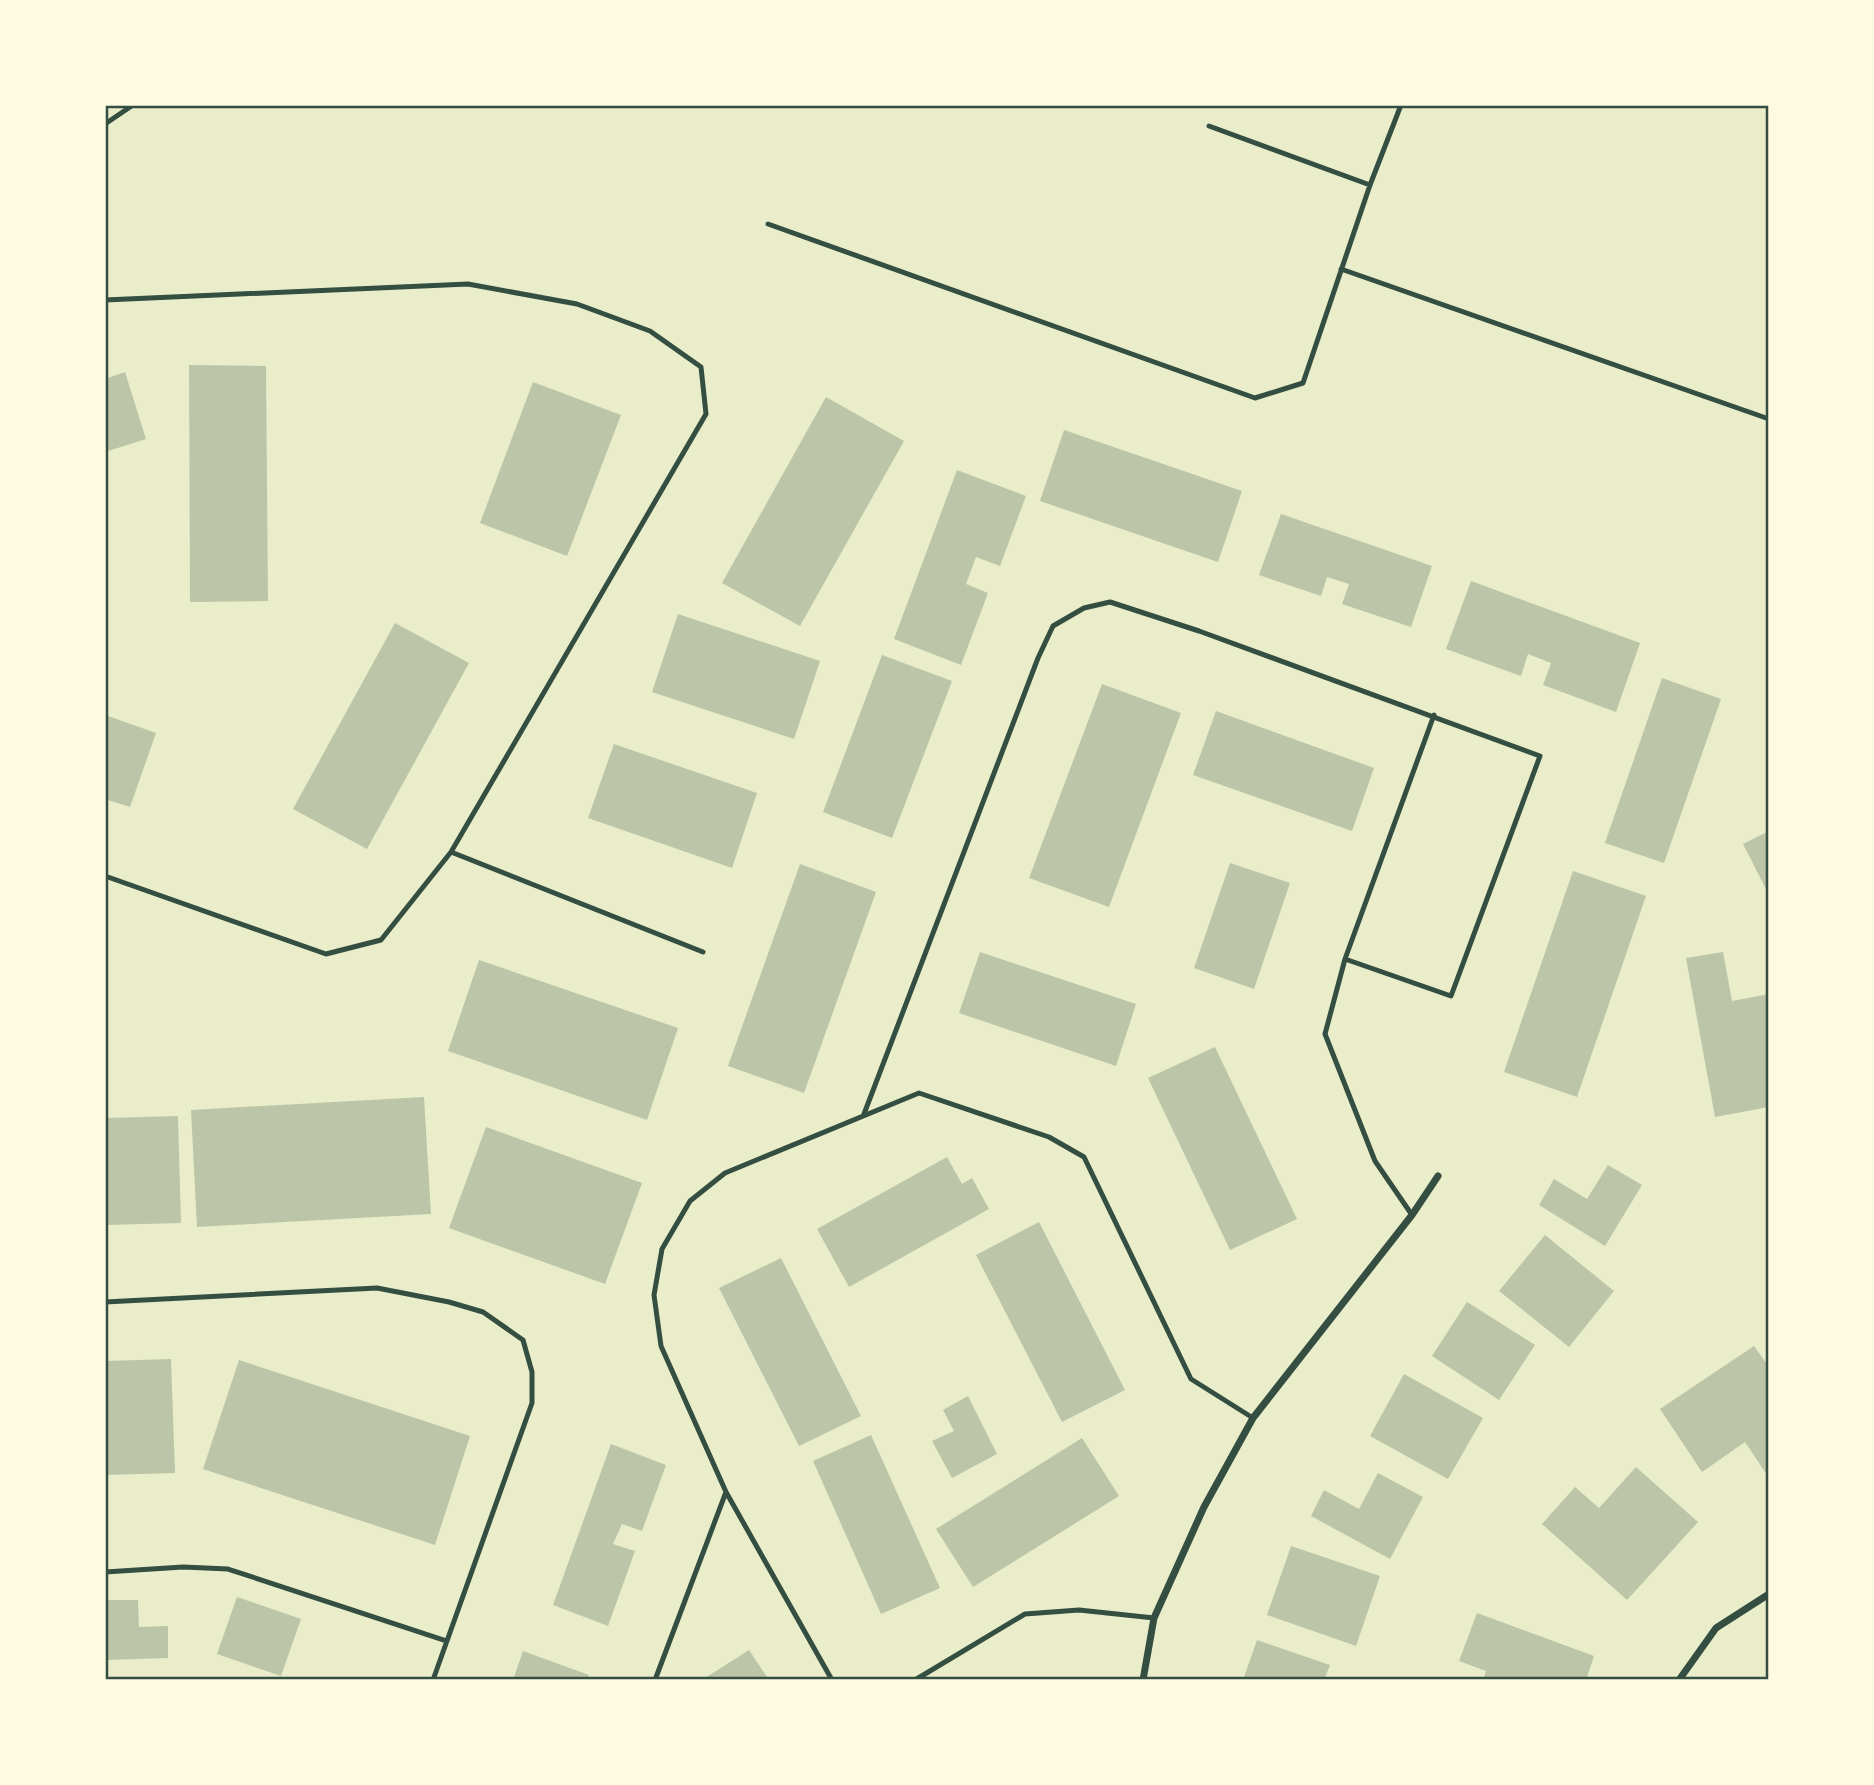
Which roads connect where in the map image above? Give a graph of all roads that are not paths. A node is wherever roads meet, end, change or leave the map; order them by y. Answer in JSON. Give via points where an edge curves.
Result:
{"nodes":[{"id":1,"x":133,"y":105,"type":"edge"},
{"id":2,"x":1401,"y":105,"type":"edge"},
{"id":3,"x":105,"y":124,"type":"edge"},
{"id":4,"x":1209,"y":126,"type":"dead end"},
{"id":5,"x":1370,"y":185,"type":"junction"},
{"id":6,"x":768,"y":224,"type":"dead end"},
{"id":7,"x":1341,"y":268,"type":"junction"},
{"id":8,"x":105,"y":300,"type":"edge"},
{"id":9,"x":1769,"y":419,"type":"edge"},
{"id":10,"x":1434,"y":715,"type":"junction"},
{"id":11,"x":451,"y":852,"type":"junction"},
{"id":12,"x":105,"y":876,"type":"edge"},
{"id":13,"x":703,"y":952,"type":"dead end"},
{"id":14,"x":1345,"y":959,"type":"junction"},
{"id":15,"x":864,"y":1114,"type":"junction"},
{"id":16,"x":1438,"y":1176,"type":"dead end"},
{"id":17,"x":1412,"y":1215,"type":"junction"},
{"id":18,"x":105,"y":1302,"type":"edge"},
{"id":19,"x":1253,"y":1418,"type":"junction"},
{"id":20,"x":726,"y":1492,"type":"junction"},
{"id":21,"x":105,"y":1572,"type":"edge"},
{"id":22,"x":1769,"y":1594,"type":"edge"},
{"id":23,"x":1154,"y":1618,"type":"junction"},
{"id":24,"x":447,"y":1641,"type":"junction"},
{"id":25,"x":433,"y":1680,"type":"edge"},
{"id":26,"x":656,"y":1680,"type":"edge"},
{"id":27,"x":832,"y":1680,"type":"edge"},
{"id":28,"x":915,"y":1680,"type":"edge"},
{"id":29,"x":1143,"y":1680,"type":"edge"},
{"id":30,"x":1679,"y":1680,"type":"edge"}],
"edges":[{"from":1,"to":3,"type":"lane"},
{"from":2,"to":5,"type":"lane"},
{"from":4,"to":5,"type":"lane"},
{"from":5,"to":7,"type":"lane"},
{"from":6,"to":7,"type":"lane","via":[[1255,398],[1303,383]]},
{"from":7,"to":9,"type":"lane"},
{"from":8,"to":11,"type":"lane","via":[[468,284],[577,304],[650,331],[701,367],[706,414]]},
{"from":10,"to":14,"type":"lane"},
{"from":10,"to":14,"type":"lane","via":[[1540,755],[1451,996]]},
{"from":10,"to":15,"type":"lane","via":[[1110,602],[1084,608],[1053,626]]},
{"from":11,"to":12,"type":"lane","via":[[381,940],[326,954]]},
{"from":11,"to":13,"type":"lane"},
{"from":14,"to":17,"type":"lane","via":[[1325,1034],[1375,1161]]},
{"from":15,"to":19,"type":"lane","via":[[919,1093],[1049,1137],[1084,1157],[1191,1379]]},
{"from":15,"to":20,"type":"lane","via":[[725,1173],[690,1201],[662,1249],[654,1296],[661,1346]]},
{"from":16,"to":17,"type":"street"},
{"from":17,"to":19,"type":"street"},
{"from":18,"to":24,"type":"lane","via":[[377,1288],[482,1312],[523,1340],[532,1372],[532,1403]]},
{"from":19,"to":23,"type":"street","via":[[1205,1507]]},
{"from":20,"to":26,"type":"lane"},
{"from":20,"to":27,"type":"lane"},
{"from":21,"to":24,"type":"lane","via":[[228,1569]]},
{"from":22,"to":30,"type":"street","via":[[1716,1628]]},
{"from":23,"to":28,"type":"lane","via":[[1079,1610],[1024,1614]]},
{"from":23,"to":29,"type":"street"},
{"from":24,"to":25,"type":"lane"}]}
